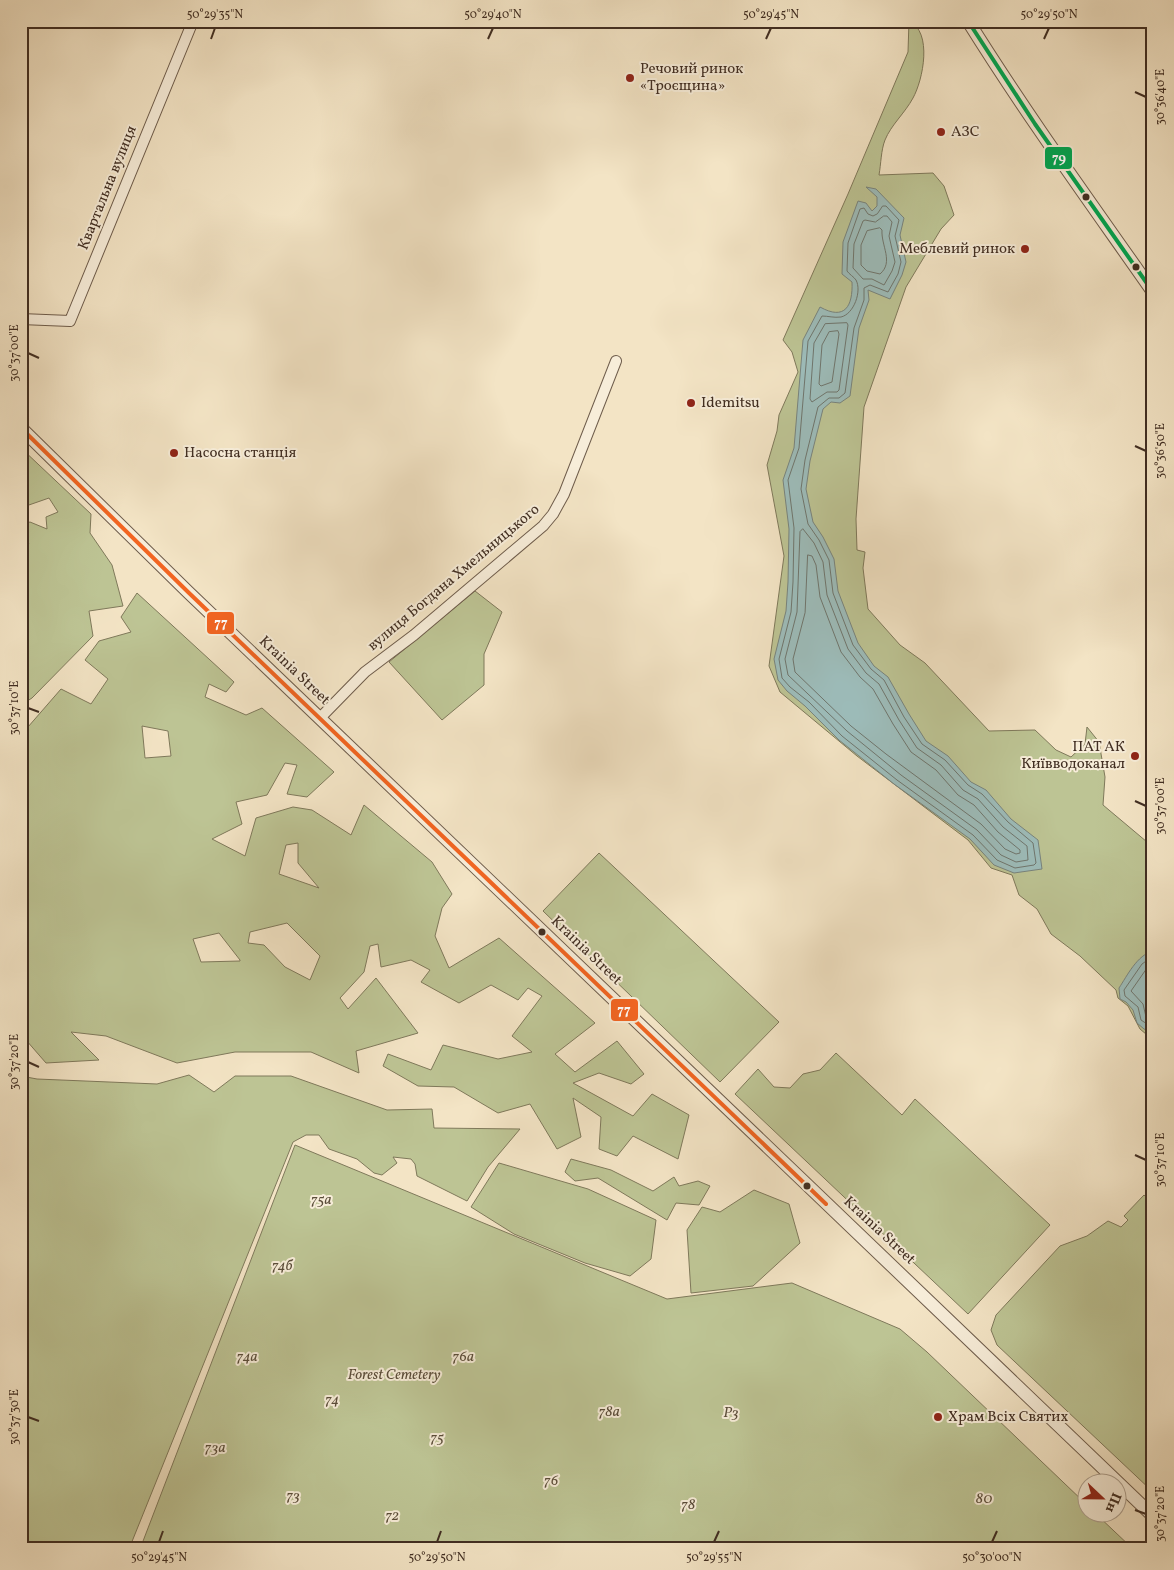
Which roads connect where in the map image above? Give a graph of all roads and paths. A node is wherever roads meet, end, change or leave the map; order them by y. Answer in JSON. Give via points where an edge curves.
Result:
{"nodes":[{"id":1,"x":193,"y":21,"type":"edge"},
{"id":2,"x":968,"y":21,"type":"edge"},
{"id":3,"x":1153,"y":292,"type":"edge"},
{"id":4,"x":21,"y":319,"type":"edge"},
{"id":5,"x":616,"y":361,"type":"dead end"},
{"id":6,"x":21,"y":428,"type":"edge"},
{"id":7,"x":320,"y":718,"type":"junction"},
{"id":8,"x":1153,"y":1516,"type":"edge"}],
"edges":[{"from":1,"to":4,"type":"street","name":"Квартальна вулиця","via":[[70,321]]},
{"from":2,"to":3,"type":"street","via":[[1052,150]]},
{"from":5,"to":7,"type":"street","name":"вулиця Богдана Хмельницького","via":[[564,494],[553,514],[414,635],[365,672]]},
{"from":6,"to":7,"type":"street","name":"Krainia Street"},
{"from":7,"to":8,"type":"street","name":"Krainia Street"}]}
